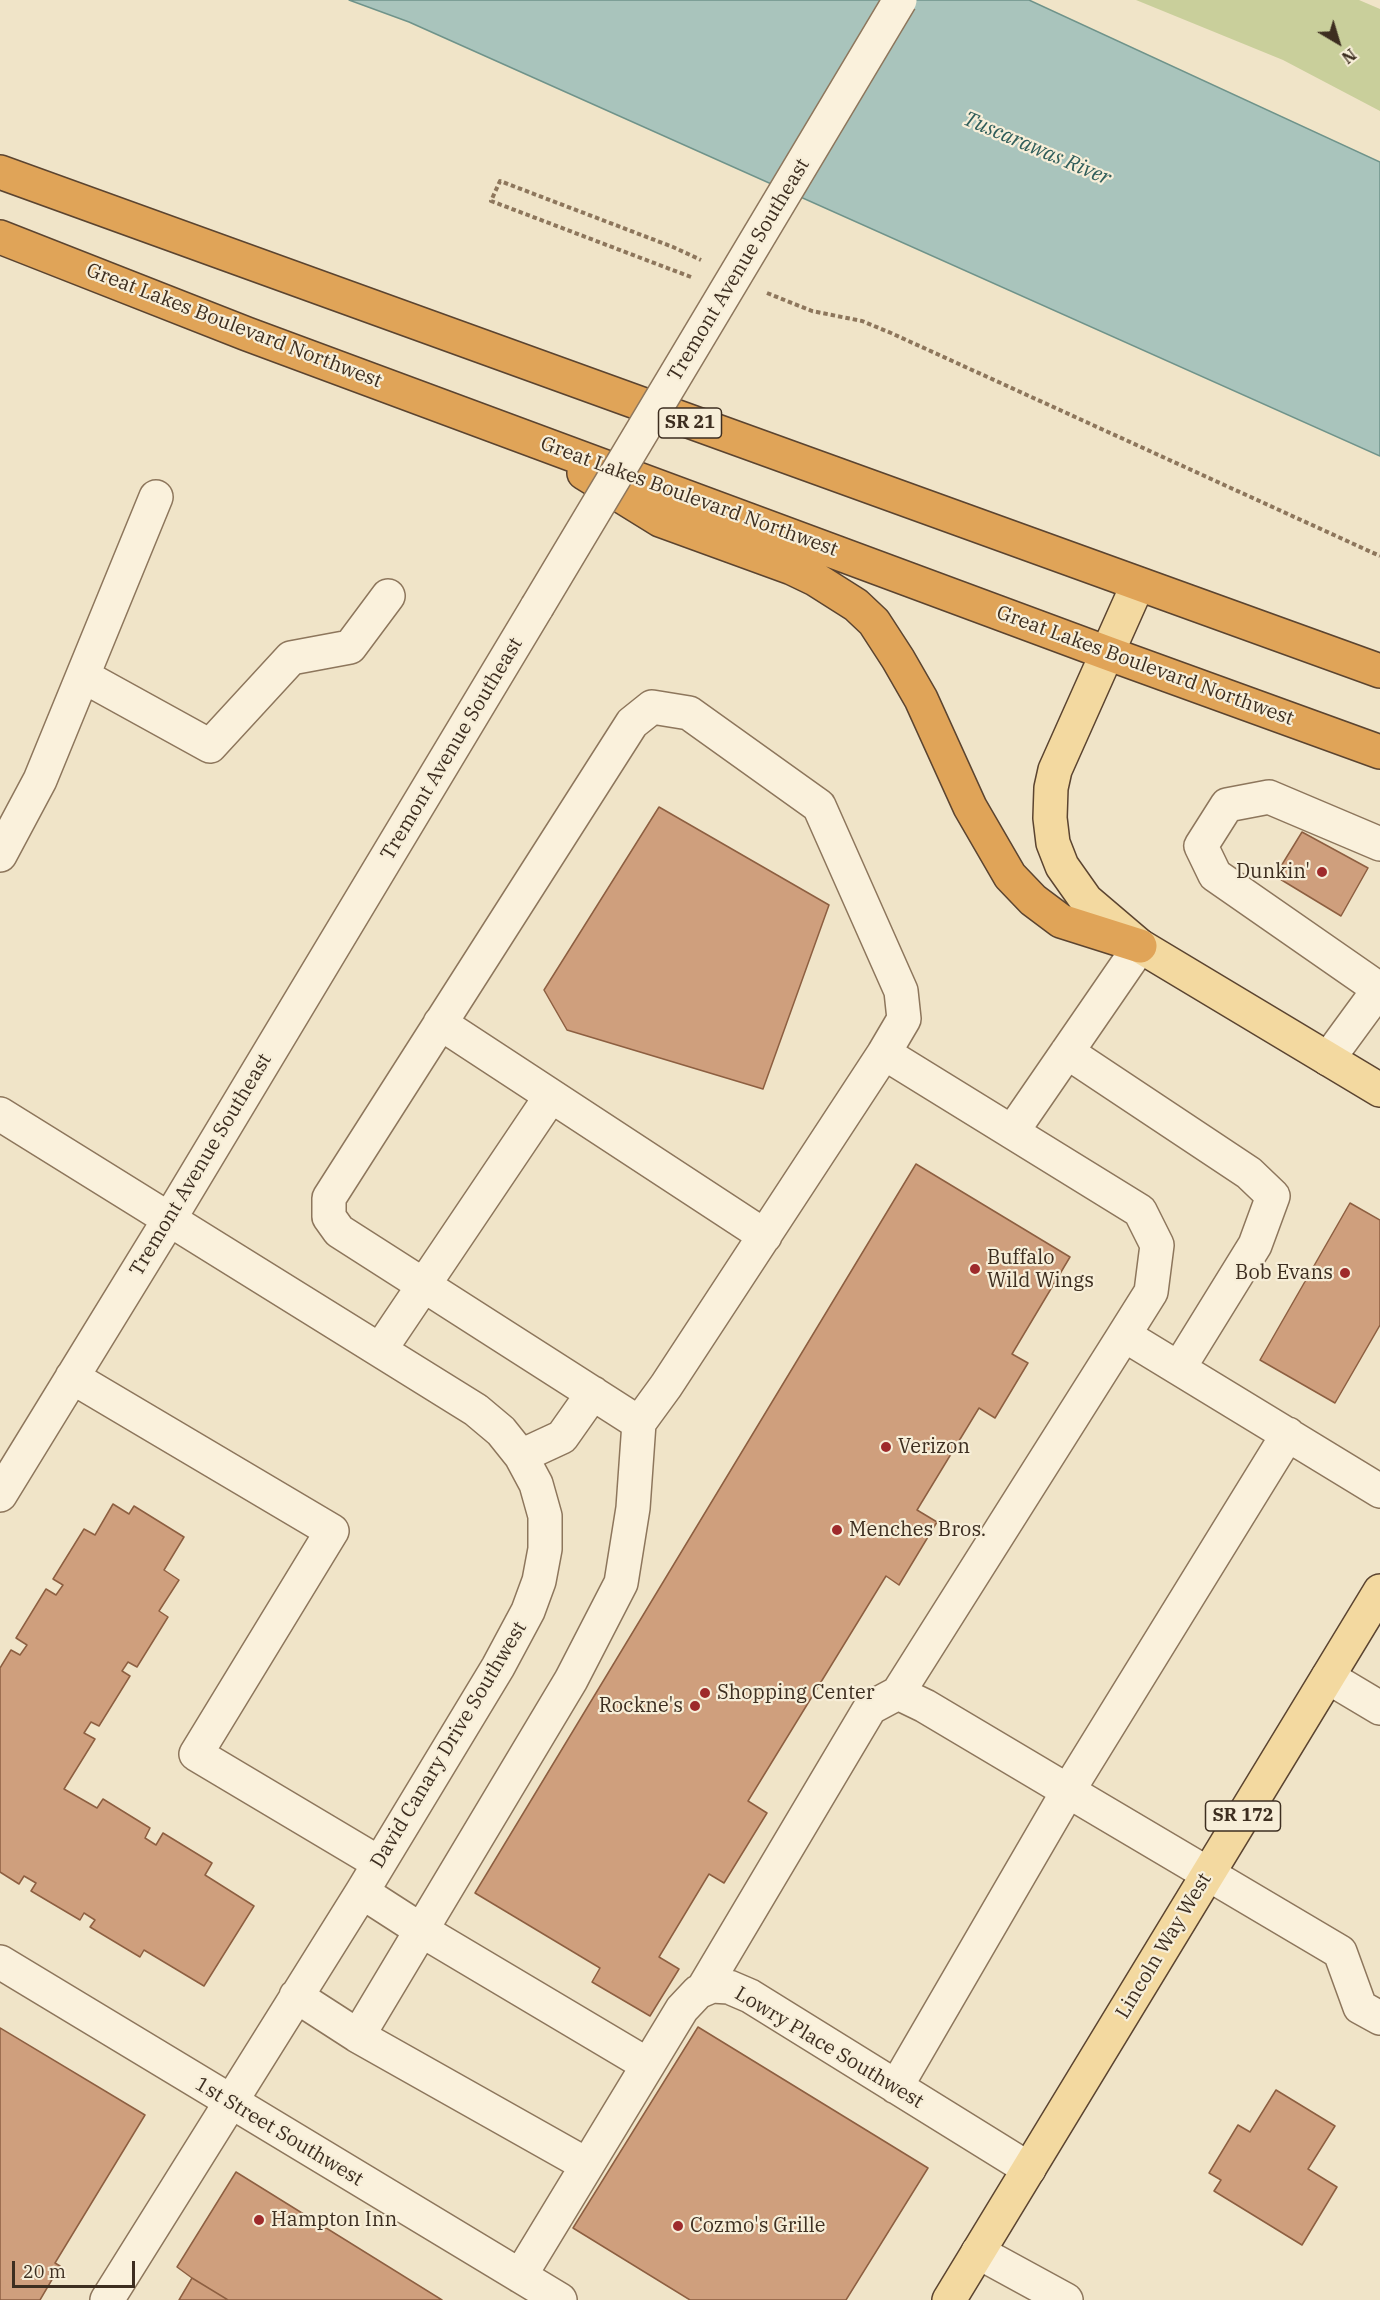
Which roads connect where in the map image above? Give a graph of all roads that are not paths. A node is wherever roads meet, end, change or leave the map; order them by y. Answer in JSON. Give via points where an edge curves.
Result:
{"nodes":[{"id":1,"x":900,"y":0,"type":"edge"},
{"id":2,"x":0,"y":172,"type":"edge"},
{"id":3,"x":0,"y":237,"type":"edge"},
{"id":4,"x":504,"y":428,"type":"junction"},
{"id":5,"x":156,"y":496,"type":"dead end"},
{"id":6,"x":1138,"y":584,"type":"junction"},
{"id":7,"x":388,"y":596,"type":"dead end"},
{"id":8,"x":1107,"y":653,"type":"junction"},
{"id":9,"x":1380,"y":672,"type":"edge"},
{"id":10,"x":83,"y":676,"type":"junction"},
{"id":11,"x":1380,"y":752,"type":"edge"},
{"id":12,"x":1380,"y":844,"type":"edge"},
{"id":13,"x":0,"y":855,"type":"edge"},
{"id":14,"x":1140,"y":946,"type":"junction"},
{"id":15,"x":1380,"y":988,"type":"edge"},
{"id":16,"x":440,"y":1023,"type":"junction"},
{"id":17,"x":1067,"y":1052,"type":"junction"},
{"id":18,"x":884,"y":1053,"type":"junction"},
{"id":19,"x":1328,"y":1059,"type":"junction"},
{"id":20,"x":1380,"y":1090,"type":"edge"},
{"id":21,"x":551,"y":1096,"type":"junction"},
{"id":22,"x":0,"y":1114,"type":"edge"},
{"id":23,"x":1012,"y":1132,"type":"junction"},
{"id":24,"x":170,"y":1218,"type":"junction"},
{"id":25,"x":765,"y":1236,"type":"junction"},
{"id":26,"x":424,"y":1285,"type":"junction"},
{"id":27,"x":1124,"y":1335,"type":"junction"},
{"id":28,"x":380,"y":1350,"type":"junction"},
{"id":29,"x":1179,"y":1368,"type":"junction"},
{"id":30,"x":72,"y":1377,"type":"junction"},
{"id":31,"x":593,"y":1393,"type":"junction"},
{"id":32,"x":639,"y":1423,"type":"junction"},
{"id":33,"x":1288,"y":1434,"type":"junction"},
{"id":34,"x":521,"y":1456,"type":"junction"},
{"id":35,"x":1380,"y":1491,"type":"edge"},
{"id":36,"x":0,"y":1495,"type":"edge"},
{"id":37,"x":1380,"y":1591,"type":"edge"},
{"id":38,"x":1328,"y":1677,"type":"junction"},
{"id":39,"x":898,"y":1693,"type":"junction"},
{"id":40,"x":1380,"y":1708,"type":"edge"},
{"id":41,"x":1068,"y":1791,"type":"junction"},
{"id":42,"x":379,"y":1863,"type":"junction"},
{"id":43,"x":1208,"y":1874,"type":"junction"},
{"id":44,"x":362,"y":1892,"type":"junction"},
{"id":45,"x":422,"y":1930,"type":"junction"},
{"id":46,"x":0,"y":1962,"type":"edge"},
{"id":47,"x":703,"y":1989,"type":"junction"},
{"id":48,"x":296,"y":1996,"type":"junction"},
{"id":49,"x":1380,"y":2018,"type":"edge"},
{"id":50,"x":358,"y":2036,"type":"junction"},
{"id":51,"x":648,"y":2065,"type":"junction"},
{"id":52,"x":896,"y":2087,"type":"junction"},
{"id":53,"x":230,"y":2102,"type":"junction"},
{"id":54,"x":587,"y":2165,"type":"junction"},
{"id":55,"x":1029,"y":2169,"type":"junction"},
{"id":56,"x":978,"y":2252,"type":"junction"},
{"id":57,"x":520,"y":2277,"type":"junction"},
{"id":58,"x":107,"y":2300,"type":"edge"},
{"id":59,"x":560,"y":2300,"type":"edge"},
{"id":60,"x":949,"y":2300,"type":"edge"},
{"id":61,"x":1066,"y":2300,"type":"edge"}],
"edges":[{"from":1,"to":24,"type":"street","name":"Tremont Avenue Southeast","bridge":true},
{"from":2,"to":6,"type":"highway","number":"SR 21"},
{"from":3,"to":4,"type":"highway","name":"Great Lakes Boulevard Northwest","via":[[247,334]]},
{"from":4,"to":8,"type":"highway","name":"Great Lakes Boulevard Northwest"},
{"from":4,"to":14,"type":"highway","via":[[660,520],[792,568],[856,605],[874,622],[921,699],[970,807],[1010,876],[1061,921]]},
{"from":5,"to":10,"type":"street"},
{"from":6,"to":8,"type":"main road"},
{"from":6,"to":9,"type":"highway","number":"SR 21"},
{"from":7,"to":10,"type":"street","via":[[350,647],[291,658],[210,747]]},
{"from":8,"to":11,"type":"highway","name":"Great Lakes Boulevard Northwest"},
{"from":8,"to":14,"type":"main road","via":[[1056,770],[1049,806],[1051,831],[1060,861],[1077,889]]},
{"from":10,"to":13,"type":"street","via":[[40,780]]},
{"from":12,"to":15,"type":"street","via":[[1269,797],[1227,805],[1201,846],[1215,875]]},
{"from":14,"to":17,"type":"street"},
{"from":14,"to":19,"type":"main road"},
{"from":15,"to":19,"type":"street"},
{"from":16,"to":18,"type":"street","via":[[632,723],[652,707],[689,713],[819,806],[901,991],[904,1019]]},
{"from":16,"to":21,"type":"street"},
{"from":16,"to":26,"type":"street","via":[[329,1198],[328,1217],[339,1231]]},
{"from":17,"to":23,"type":"street"},
{"from":17,"to":29,"type":"street","via":[[1250,1173],[1273,1196],[1255,1245]]},
{"from":18,"to":23,"type":"street"},
{"from":18,"to":25,"type":"street"},
{"from":19,"to":20,"type":"main road"},
{"from":21,"to":25,"type":"street"},
{"from":21,"to":26,"type":"street"},
{"from":22,"to":24,"type":"street","name":"David Canary Drive Southwest"},
{"from":23,"to":27,"type":"street","via":[[1140,1211],[1157,1245],[1151,1292]]},
{"from":24,"to":28,"type":"street","name":"David Canary Drive Southwest"},
{"from":24,"to":30,"type":"street","name":"Tremont Avenue Southeast"},
{"from":25,"to":32,"type":"street"},
{"from":26,"to":28,"type":"street"},
{"from":26,"to":31,"type":"street"},
{"from":27,"to":29,"type":"street"},
{"from":27,"to":39,"type":"street"},
{"from":28,"to":34,"type":"street","name":"David Canary Drive Southwest","via":[[476,1410],[501,1431]]},
{"from":29,"to":33,"type":"street"},
{"from":30,"to":36,"type":"street","name":"Tremont Avenue Southeast"},
{"from":30,"to":42,"type":"street","via":[[332,1531],[196,1754]]},
{"from":31,"to":32,"type":"street"},
{"from":31,"to":34,"type":"street","via":[[562,1437]]},
{"from":32,"to":45,"type":"street","via":[[633,1508],[621,1583],[571,1680]]},
{"from":33,"to":35,"type":"street"},
{"from":33,"to":41,"type":"street"},
{"from":34,"to":42,"type":"street","name":"David Canary Drive Southwest","via":[[536,1484],[544,1516],[539,1581],[498,1667]]},
{"from":37,"to":38,"type":"main road","name":"Lincoln Way West","number":"SR 172"},
{"from":38,"to":40,"type":"street"},
{"from":38,"to":43,"type":"main road","name":"Lincoln Way West","number":"SR 172"},
{"from":39,"to":41,"type":"street"},
{"from":39,"to":47,"type":"street","via":[[870,1708]]},
{"from":41,"to":43,"type":"street"},
{"from":41,"to":52,"type":"street"},
{"from":42,"to":44,"type":"street","name":"David Canary Drive Southwest"},
{"from":43,"to":49,"type":"street","via":[[1340,1952],[1360,2007]]},
{"from":43,"to":55,"type":"main road","name":"Lincoln Way West","number":"SR 172"},
{"from":44,"to":45,"type":"street"},
{"from":44,"to":48,"type":"street","name":"David Canary Drive Southwest"},
{"from":45,"to":50,"type":"street"},
{"from":45,"to":51,"type":"street"},
{"from":46,"to":53,"type":"street","name":"1st Street Southwest"},
{"from":47,"to":51,"type":"street","via":[[682,2009]]},
{"from":47,"to":52,"type":"street","name":"Lowry Place Southwest","via":[[729,1987],[750,1996]]},
{"from":48,"to":50,"type":"street"},
{"from":48,"to":53,"type":"street","name":"David Canary Drive Southwest"},
{"from":50,"to":54,"type":"street"},
{"from":51,"to":54,"type":"street"},
{"from":52,"to":55,"type":"street","name":"Lowry Place Southwest"},
{"from":53,"to":57,"type":"street","name":"1st Street Southwest"},
{"from":53,"to":58,"type":"street","name":"David Canary Drive Southwest"},
{"from":54,"to":57,"type":"street"},
{"from":55,"to":56,"type":"main road","name":"Lincoln Way West","number":"SR 172"},
{"from":56,"to":60,"type":"main road","name":"Lincoln Way West","number":"SR 172"},
{"from":56,"to":61,"type":"street"},
{"from":57,"to":59,"type":"street","name":"1st Street Southwest"}]}
